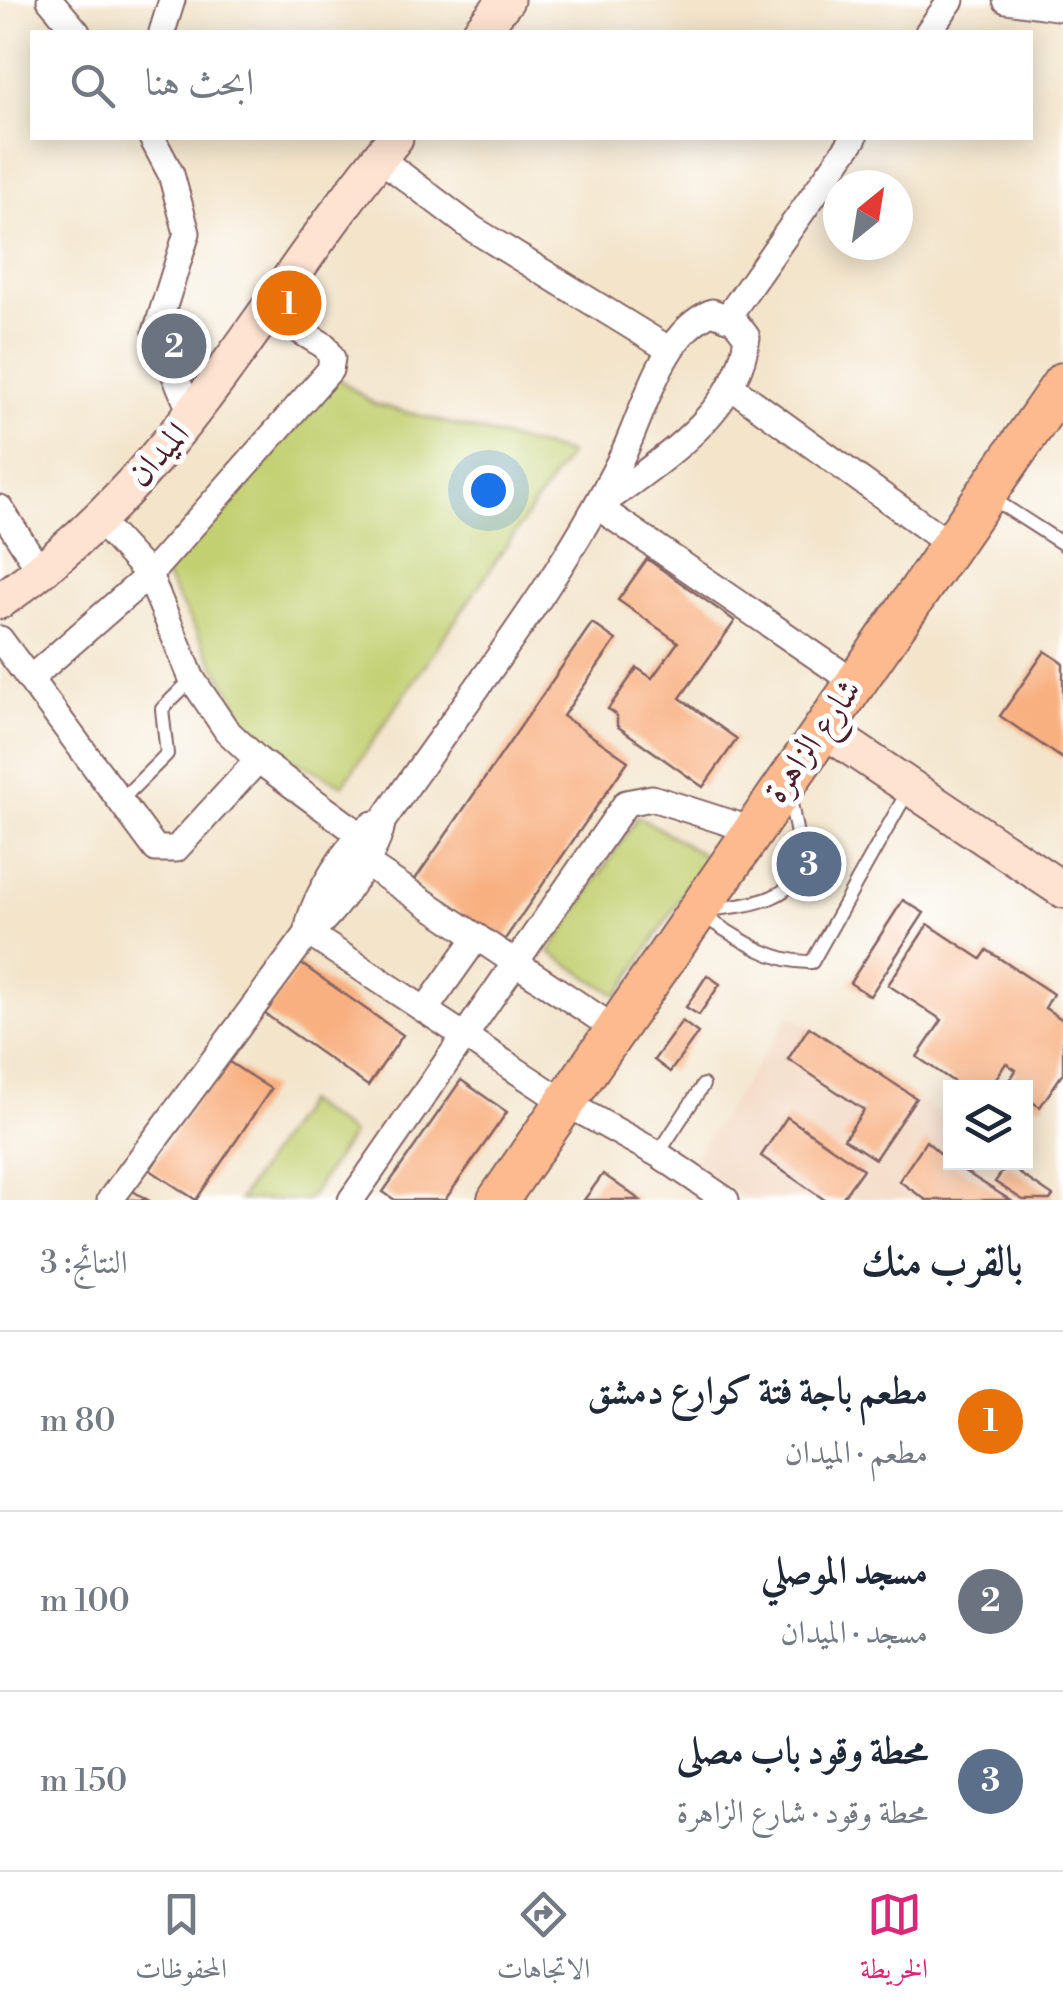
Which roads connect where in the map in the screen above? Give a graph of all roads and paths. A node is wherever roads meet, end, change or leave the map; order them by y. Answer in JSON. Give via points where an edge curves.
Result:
{"nodes":[{"id":1,"x":50,"y":0,"type":"edge"},
{"id":2,"x":172,"y":0,"type":"edge"},
{"id":3,"x":506,"y":0,"type":"edge"},
{"id":4,"x":951,"y":0,"type":"edge"},
{"id":5,"x":1006,"y":0,"type":"edge"},
{"id":6,"x":1063,"y":8,"type":"edge"},
{"id":7,"x":75,"y":30,"type":"edge"},
{"id":8,"x":163,"y":30,"type":"edge"},
{"id":9,"x":482,"y":30,"type":"edge"},
{"id":10,"x":929,"y":30,"type":"edge"},
{"id":11,"x":153,"y":140,"type":"edge"},
{"id":12,"x":853,"y":140,"type":"edge"},
{"id":13,"x":387,"y":147,"type":"edge"},
{"id":14,"x":268,"y":311,"type":"junction"},
{"id":15,"x":727,"y":318,"type":"junction"},
{"id":16,"x":670,"y":350,"type":"junction"},
{"id":17,"x":1063,"y":383,"type":"edge"},
{"id":18,"x":732,"y":388,"type":"junction"},
{"id":19,"x":193,"y":417,"type":"junction"},
{"id":20,"x":988,"y":496,"type":"junction"},
{"id":21,"x":598,"y":507,"type":"junction"},
{"id":22,"x":0,"y":508,"type":"edge"},
{"id":23,"x":100,"y":521,"type":"junction"},
{"id":24,"x":1063,"y":544,"type":"edge"},
{"id":25,"x":952,"y":546,"type":"junction"},
{"id":26,"x":41,"y":572,"type":"junction"},
{"id":27,"x":149,"y":575,"type":"junction"},
{"id":28,"x":0,"y":601,"type":"edge"},
{"id":29,"x":0,"y":639,"type":"edge"},
{"id":30,"x":192,"y":678,"type":"junction"},
{"id":31,"x":30,"y":679,"type":"junction"},
{"id":32,"x":854,"y":682,"type":"junction"},
{"id":33,"x":822,"y":728,"type":"junction"},
{"id":34,"x":258,"y":760,"type":"junction"},
{"id":35,"x":787,"y":778,"type":"junction"},
{"id":36,"x":909,"y":789,"type":"junction"},
{"id":37,"x":118,"y":802,"type":"junction"},
{"id":38,"x":371,"y":828,"type":"junction"},
{"id":39,"x":752,"y":830,"type":"junction"},
{"id":40,"x":364,"y":862,"type":"junction"},
{"id":41,"x":1063,"y":890,"type":"edge"},
{"id":42,"x":695,"y":912,"type":"junction"},
{"id":43,"x":308,"y":932,"type":"junction"},
{"id":44,"x":477,"y":937,"type":"junction"},
{"id":45,"x":513,"y":962,"type":"junction"},
{"id":46,"x":425,"y":1010,"type":"junction"},
{"id":47,"x":614,"y":1029,"type":"junction"},
{"id":48,"x":462,"y":1035,"type":"junction"},
{"id":49,"x":703,"y":1085,"type":"dead end"},
{"id":50,"x":564,"y":1102,"type":"junction"},
{"id":51,"x":658,"y":1154,"type":"junction"},
{"id":52,"x":713,"y":1196,"type":"edge"},
{"id":53,"x":110,"y":1200,"type":"edge"},
{"id":54,"x":351,"y":1200,"type":"edge"},
{"id":55,"x":498,"y":1200,"type":"edge"}],
"edges":[{"from":1,"to":7,"type":"street"},
{"from":2,"to":8,"type":"street"},
{"from":3,"to":9,"type":"street"},
{"from":4,"to":10,"type":"street"},
{"from":5,"to":6,"type":"street"},
{"from":11,"to":19,"type":"street","via":[[171,174],[187,232],[156,332]]},
{"from":12,"to":15,"type":"street"},
{"from":13,"to":14,"type":"street","name":"الميدان"},
{"from":13,"to":16,"type":"street","via":[[473,230]]},
{"from":14,"to":19,"type":"street","name":"الميدان"},
{"from":14,"to":27,"type":"street","via":[[325,346],[330,370]]},
{"from":15,"to":16,"type":"street","via":[[712,312],[694,319]]},
{"from":15,"to":18,"type":"street","via":[[748,337]]},
{"from":16,"to":21,"type":"street"},
{"from":17,"to":20,"type":"main road","name":"شارع الزاهرة"},
{"from":18,"to":21,"type":"street","via":[[677,446]]},
{"from":18,"to":25,"type":"street"},
{"from":19,"to":23,"type":"street","name":"الميدان"},
{"from":20,"to":24,"type":"lane"},
{"from":20,"to":25,"type":"main road","name":"شارع الزاهرة"},
{"from":21,"to":32,"type":"street"},
{"from":21,"to":38,"type":"street"},
{"from":22,"to":26,"type":"street"},
{"from":23,"to":26,"type":"street","name":"الميدان"},
{"from":23,"to":27,"type":"street"},
{"from":25,"to":32,"type":"main road","name":"شارع الزاهرة"},
{"from":26,"to":28,"type":"street","name":"الميدان"},
{"from":27,"to":30,"type":"street"},
{"from":27,"to":31,"type":"street"},
{"from":29,"to":31,"type":"street"},
{"from":30,"to":34,"type":"street","via":[[227,731]]},
{"from":30,"to":37,"type":"lane","via":[[162,709],[165,759]]},
{"from":31,"to":37,"type":"street"},
{"from":32,"to":33,"type":"main road","name":"شارع الزاهرة"},
{"from":33,"to":35,"type":"main road","name":"شارع الزاهرة"},
{"from":33,"to":36,"type":"street"},
{"from":34,"to":37,"type":"street","via":[[176,849],[148,843]]},
{"from":34,"to":38,"type":"street"},
{"from":35,"to":39,"type":"main road","name":"شارع الزاهرة"},
{"from":35,"to":42,"type":"lane","via":[[801,862],[794,878],[781,894]]},
{"from":36,"to":41,"type":"street"},
{"from":36,"to":42,"type":"lane","via":[[812,962],[794,963],[756,948]]},
{"from":38,"to":40,"type":"street","via":[[380,836]]},
{"from":38,"to":43,"type":"street","via":[[314,905]]},
{"from":39,"to":42,"type":"main road","name":"شارع الزاهرة"},
{"from":39,"to":45,"type":"street","via":[[634,798]]},
{"from":40,"to":43,"type":"street","via":[[325,920]]},
{"from":40,"to":44,"type":"street"},
{"from":42,"to":47,"type":"main road","name":"شارع الزاهرة"},
{"from":43,"to":46,"type":"street"},
{"from":43,"to":53,"type":"street"},
{"from":44,"to":45,"type":"street"},
{"from":44,"to":46,"type":"street"},
{"from":45,"to":47,"type":"street"},
{"from":45,"to":48,"type":"street"},
{"from":46,"to":48,"type":"street"},
{"from":47,"to":50,"type":"main road","name":"شارع الزاهرة"},
{"from":48,"to":50,"type":"street"},
{"from":48,"to":54,"type":"street"},
{"from":49,"to":51,"type":"lane"},
{"from":50,"to":51,"type":"street"},
{"from":50,"to":55,"type":"main road","name":"شارع الزاهرة"},
{"from":51,"to":52,"type":"street"}]}
